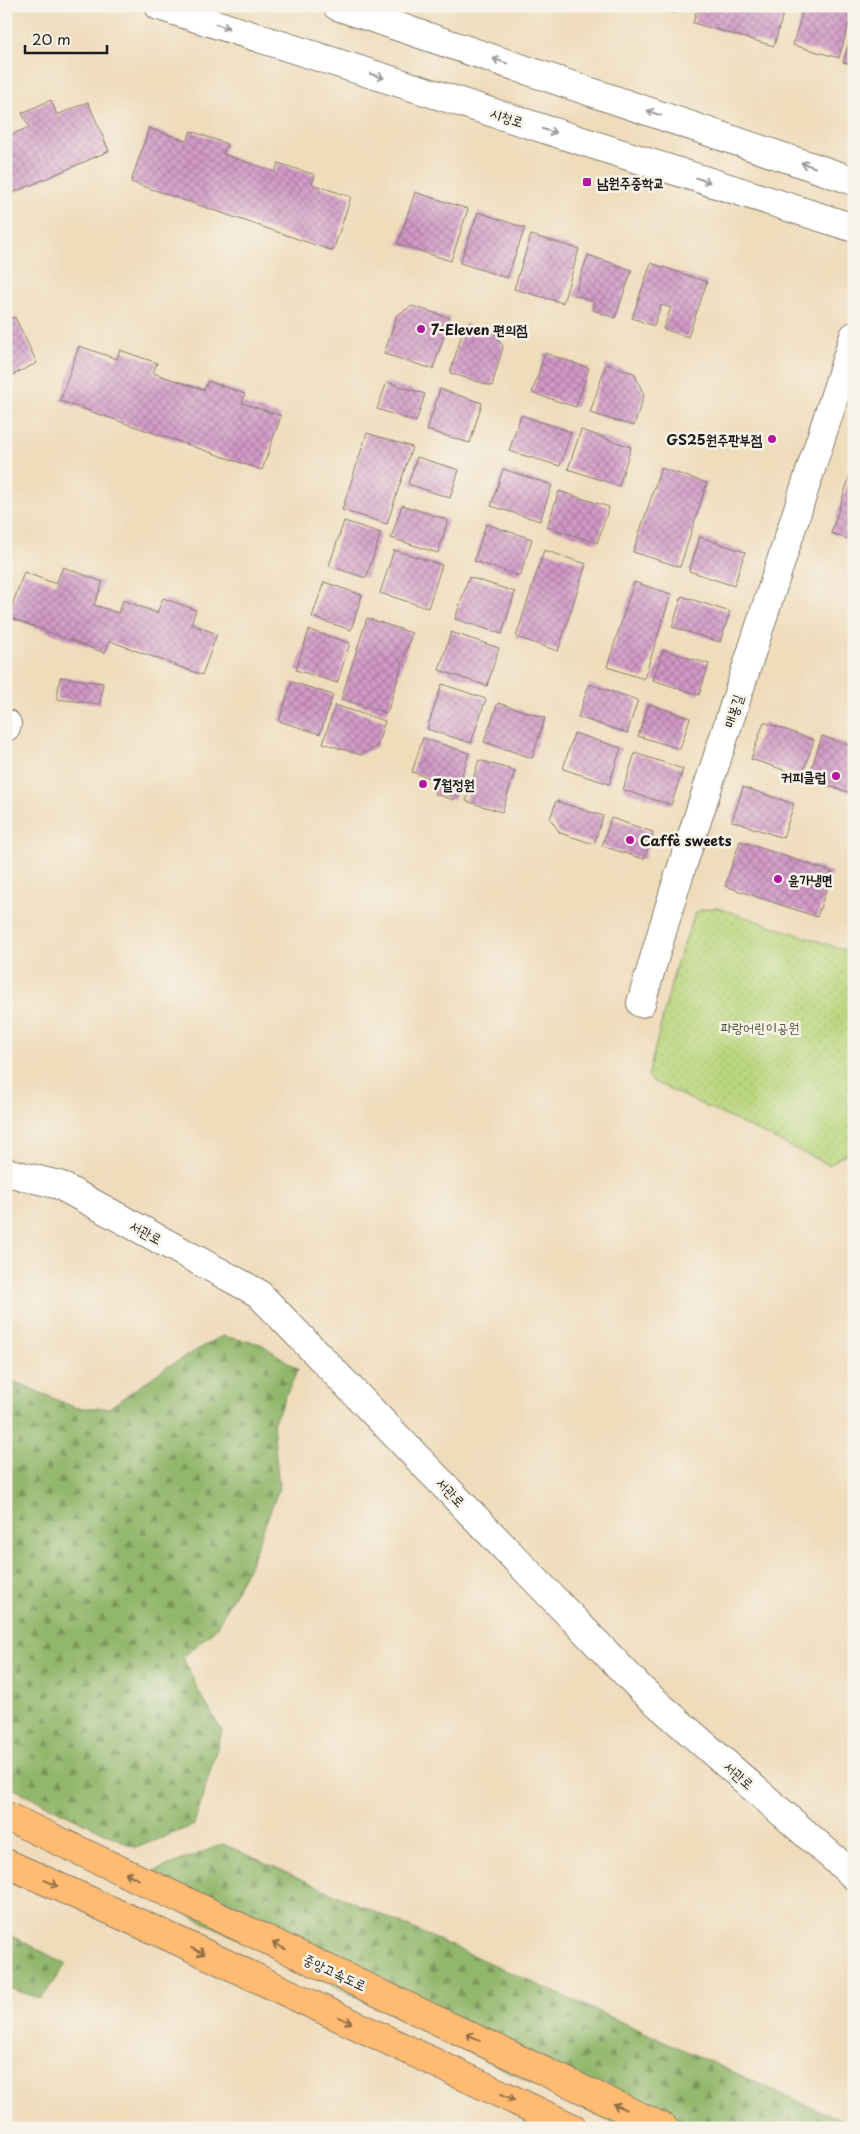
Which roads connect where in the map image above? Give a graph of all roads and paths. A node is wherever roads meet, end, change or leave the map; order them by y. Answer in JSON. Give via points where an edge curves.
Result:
{"nodes":[{"id":1,"x":159,"y":6,"type":"edge"},
{"id":2,"x":337,"y":6,"type":"edge"},
{"id":3,"x":854,"y":181,"type":"edge"},
{"id":4,"x":854,"y":228,"type":"edge"},
{"id":5,"x":854,"y":336,"type":"edge"},
{"id":6,"x":641,"y":1003,"type":"dead end"},
{"id":7,"x":6,"y":1172,"type":"edge"},
{"id":8,"x":6,"y":1816,"type":"edge"},
{"id":9,"x":6,"y":1863,"type":"edge"},
{"id":10,"x":854,"y":1876,"type":"edge"},
{"id":11,"x":573,"y":2128,"type":"edge"},
{"id":12,"x":664,"y":2128,"type":"edge"}],
"edges":[{"from":1,"to":4,"type":"street","name":"시청로","one_way":true},
{"from":3,"to":2,"type":"street","one_way":true},
{"from":5,"to":6,"type":"street","name":"매봉길","via":[[675,888]]},
{"from":7,"to":10,"type":"street","name":"서관로","via":[[59,1185],[258,1292],[642,1690]]},
{"from":12,"to":8,"type":"highway","name":"중앙고속도로","one_way":true},
{"from":9,"to":11,"type":"highway","one_way":true}]}
